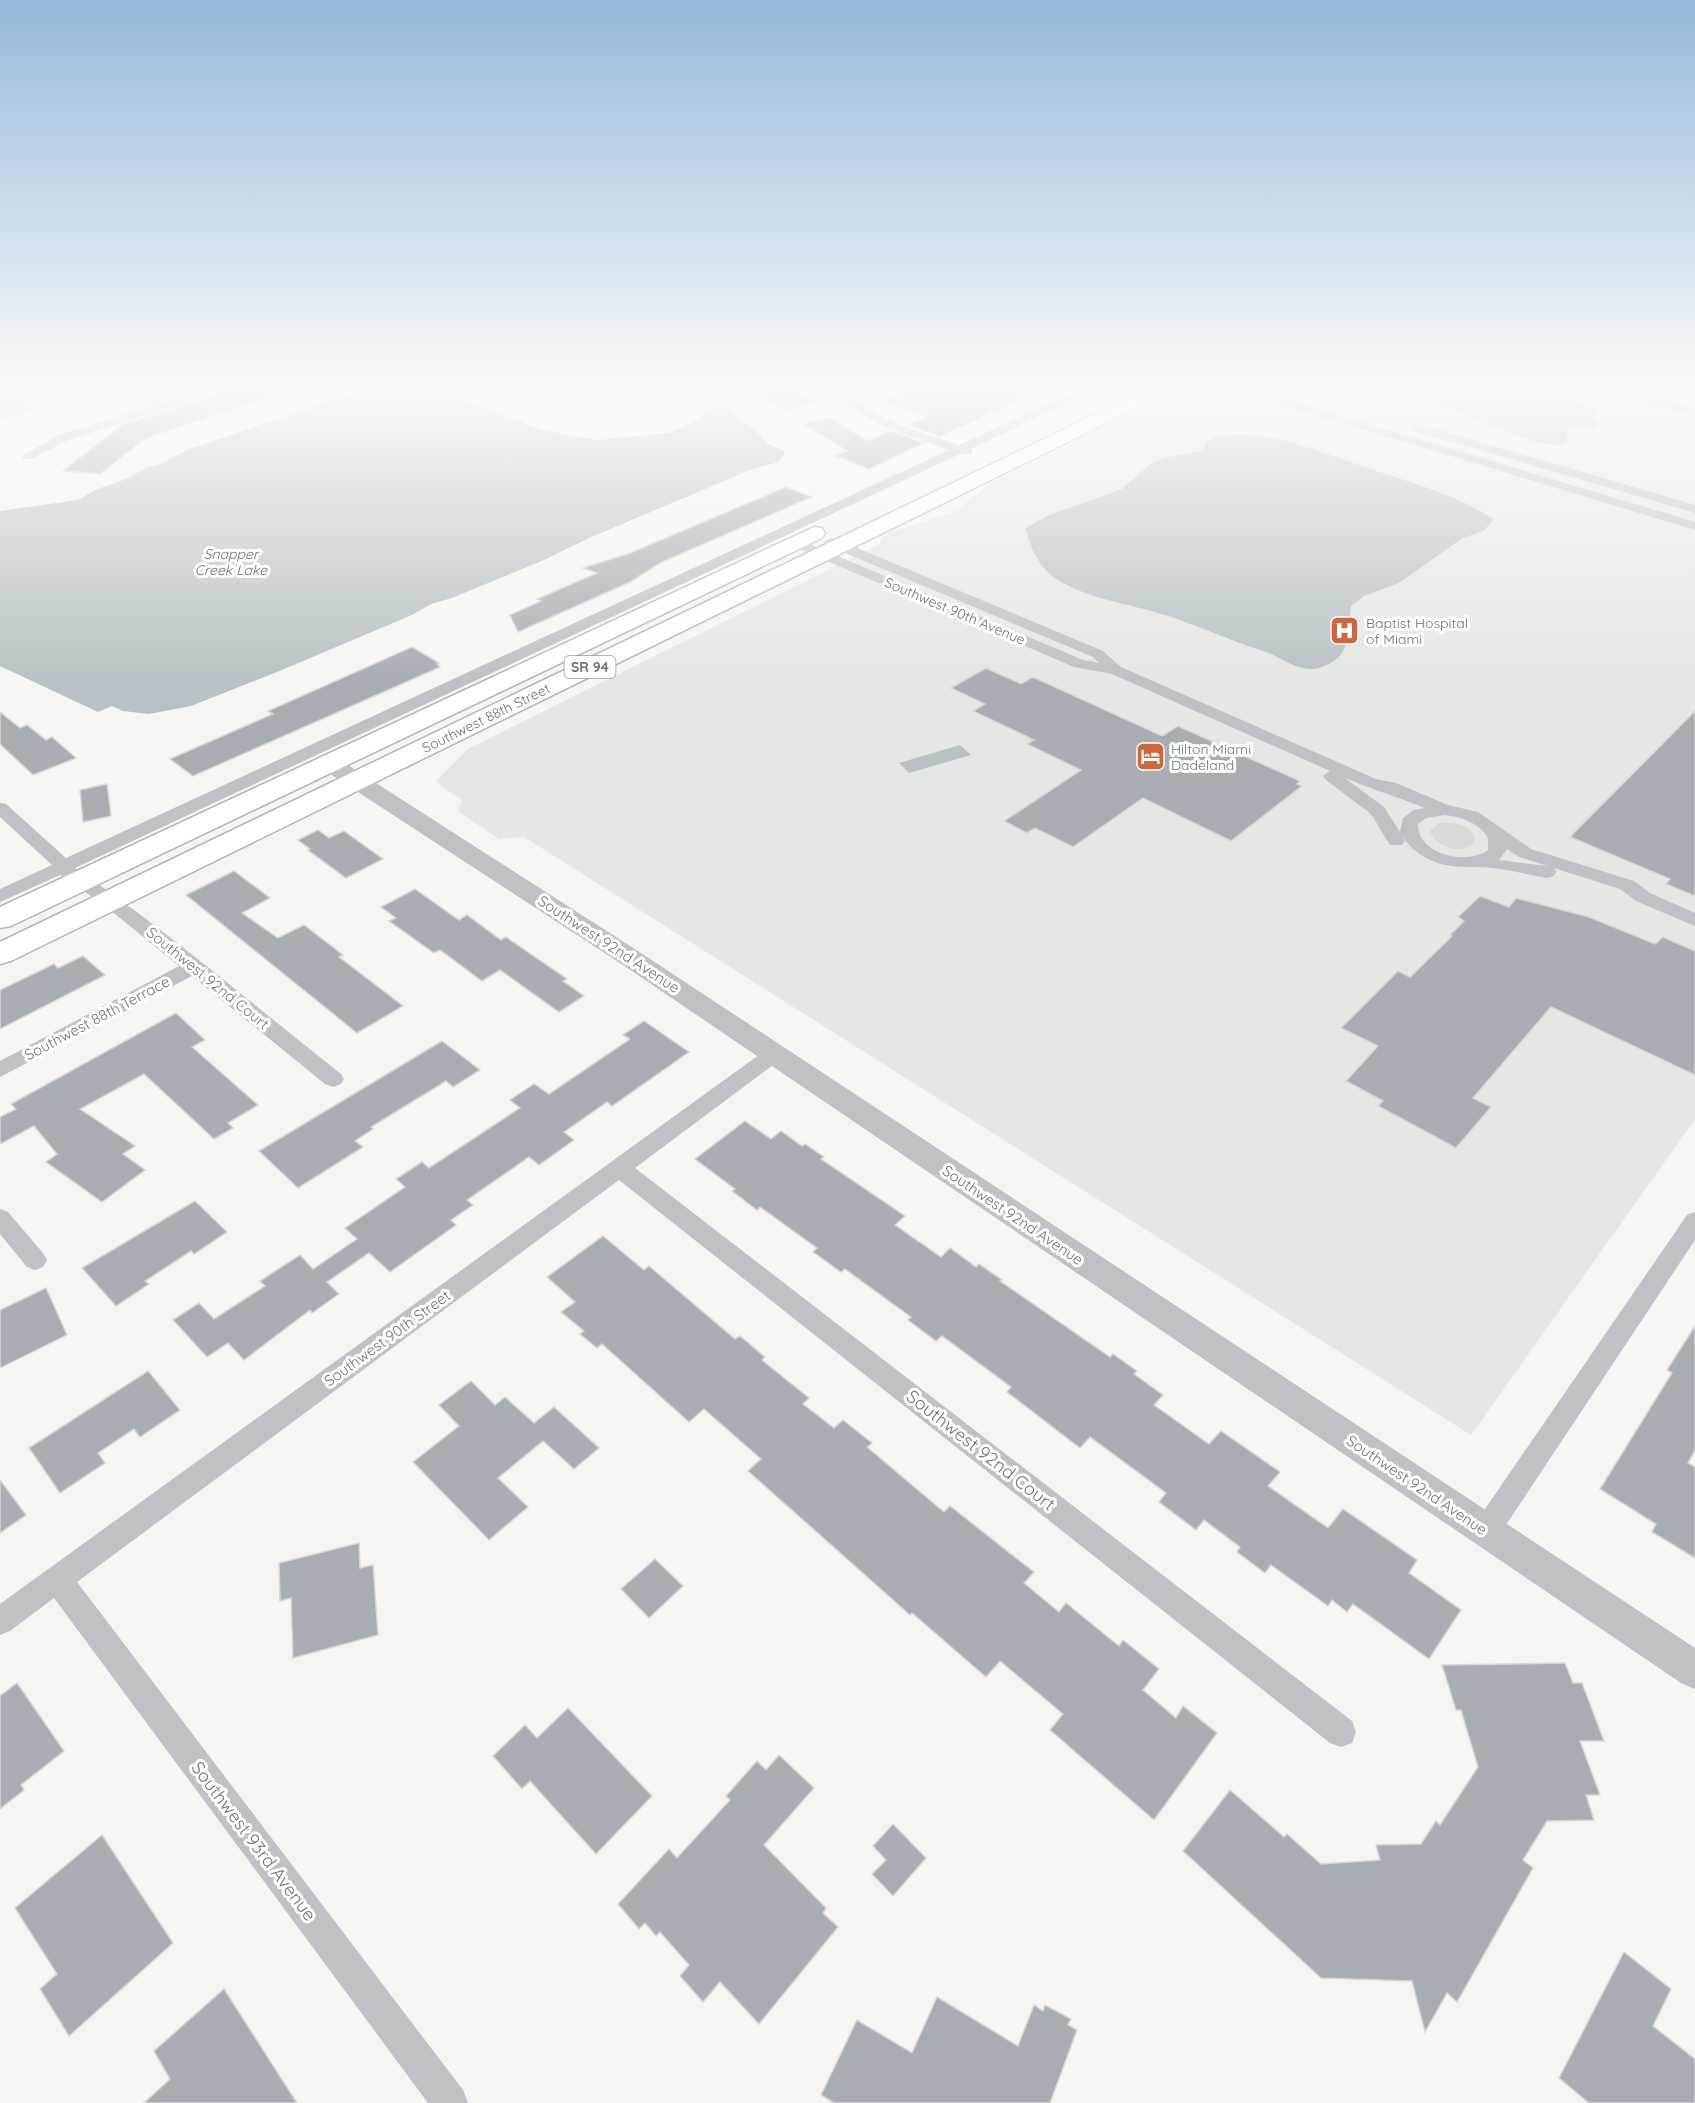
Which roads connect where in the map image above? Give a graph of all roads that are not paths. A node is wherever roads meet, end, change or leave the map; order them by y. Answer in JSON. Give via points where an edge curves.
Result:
{"nodes":[{"id":1,"x":898,"y":485,"type":"edge"},
{"id":2,"x":914,"y":485,"type":"edge"},
{"id":3,"x":956,"y":485,"type":"edge"},
{"id":4,"x":1559,"y":485,"type":"edge"},
{"id":5,"x":1613,"y":485,"type":"edge"},
{"id":6,"x":1695,"y":509,"type":"edge"},
{"id":7,"x":1695,"y":526,"type":"edge"},
{"id":8,"x":817,"y":544,"type":"junction"},
{"id":9,"x":1312,"y":757,"type":"junction"},
{"id":10,"x":329,"y":763,"type":"junction"},
{"id":11,"x":357,"y":781,"type":"junction"},
{"id":12,"x":1371,"y":783,"type":"junction"},
{"id":13,"x":0,"y":808,"type":"edge"},
{"id":14,"x":1445,"y":810,"type":"junction"},
{"id":15,"x":1407,"y":826,"type":"junction"},
{"id":16,"x":1497,"y":836,"type":"junction"},
{"id":17,"x":1396,"y":841,"type":"dead end"},
{"id":18,"x":1476,"y":862,"type":"junction"},
{"id":19,"x":71,"y":874,"type":"junction"},
{"id":20,"x":0,"y":896,"type":"edge"},
{"id":21,"x":1643,"y":897,"type":"junction"},
{"id":22,"x":111,"y":901,"type":"junction"},
{"id":23,"x":0,"y":919,"type":"edge"},
{"id":24,"x":1695,"y":920,"type":"edge"},
{"id":25,"x":0,"y":954,"type":"edge"},
{"id":26,"x":195,"y":966,"type":"junction"},
{"id":27,"x":774,"y":1054,"type":"junction"},
{"id":28,"x":0,"y":1070,"type":"edge"},
{"id":29,"x":333,"y":1079,"type":"dead end"},
{"id":30,"x":620,"y":1168,"type":"junction"},
{"id":31,"x":0,"y":1218,"type":"edge"},
{"id":32,"x":1695,"y":1221,"type":"edge"},
{"id":33,"x":35,"y":1260,"type":"dead end"},
{"id":34,"x":1486,"y":1531,"type":"junction"},
{"id":35,"x":57,"y":1579,"type":"junction"},
{"id":36,"x":0,"y":1621,"type":"edge"},
{"id":37,"x":1695,"y":1670,"type":"edge"},
{"id":38,"x":1341,"y":1732,"type":"dead end"},
{"id":39,"x":450,"y":2103,"type":"edge"}],
"edges":[{"from":1,"to":19,"type":"street","name":"Southwest 88th Street"},
{"from":2,"to":8,"type":"main road","name":"Southwest 88th Street","number":"SR 94"},
{"from":3,"to":8,"type":"main road","name":"Southwest 88th Street","number":"SR 94"},
{"from":4,"to":7,"type":"street"},
{"from":5,"to":6,"type":"street"},
{"from":8,"to":9,"type":"street","name":"Southwest 90th Avenue","via":[[1079,664],[1116,670]]},
{"from":8,"to":10,"type":"main road","name":"Southwest 88th Street","number":"SR 94"},
{"from":8,"to":11,"type":"main road","name":"Southwest 88th Street","number":"SR 94"},
{"from":9,"to":12,"type":"street","name":"Southwest 90th Avenue"},
{"from":9,"to":17,"type":"street","name":"Southwest 90th Avenue","via":[[1378,811]]},
{"from":10,"to":11,"type":"street","name":"Southwest 92nd Avenue"},
{"from":10,"to":19,"type":"main road","name":"Southwest 88th Street","number":"SR 94"},
{"from":11,"to":22,"type":"main road","name":"Southwest 88th Street","number":"SR 94"},
{"from":11,"to":27,"type":"street","name":"Southwest 92nd Avenue"},
{"from":12,"to":14,"type":"street","name":"Southwest 90th Avenue"},
{"from":12,"to":15,"type":"street","name":"Southwest 90th Avenue"},
{"from":13,"to":19,"type":"street","name":"Southwest 92nd Court"},
{"from":14,"to":15,"type":"street","via":[[1424,812]]},
{"from":14,"to":16,"type":"street","name":"Southwest 90th Avenue","via":[[1480,820]]},
{"from":15,"to":18,"type":"street","name":"Southwest 90th Avenue","via":[[1413,842],[1429,854],[1451,861]]},
{"from":16,"to":18,"type":"street","via":[[1500,844],[1496,852]]},
{"from":16,"to":21,"type":"street","via":[[1525,853],[1627,885]]},
{"from":18,"to":21,"type":"street","via":[[1544,871],[1618,894]]},
{"from":19,"to":20,"type":"street","name":"Southwest 88th Street"},
{"from":19,"to":22,"type":"street","name":"Southwest 92nd Court"},
{"from":19,"to":23,"type":"main road","name":"Southwest 88th Street","number":"SR 94"},
{"from":21,"to":24,"type":"street"},
{"from":22,"to":25,"type":"main road","name":"Southwest 88th Street","number":"SR 94"},
{"from":22,"to":26,"type":"street","name":"Southwest 92nd Court"},
{"from":26,"to":28,"type":"street","name":"Southwest 88th Terrace"},
{"from":26,"to":29,"type":"street","name":"Southwest 92nd Court"},
{"from":27,"to":30,"type":"street","name":"Southwest 90th Street"},
{"from":27,"to":34,"type":"street","name":"Southwest 92nd Avenue"},
{"from":30,"to":35,"type":"street","name":"Southwest 90th Street"},
{"from":30,"to":38,"type":"street","name":"Southwest 92nd Court"},
{"from":31,"to":33,"type":"street"},
{"from":32,"to":34,"type":"street"},
{"from":34,"to":37,"type":"street","name":"Southwest 92nd Avenue"},
{"from":35,"to":36,"type":"street","name":"Southwest 90th Street"},
{"from":35,"to":39,"type":"street","name":"Southwest 93rd Avenue"}]}
